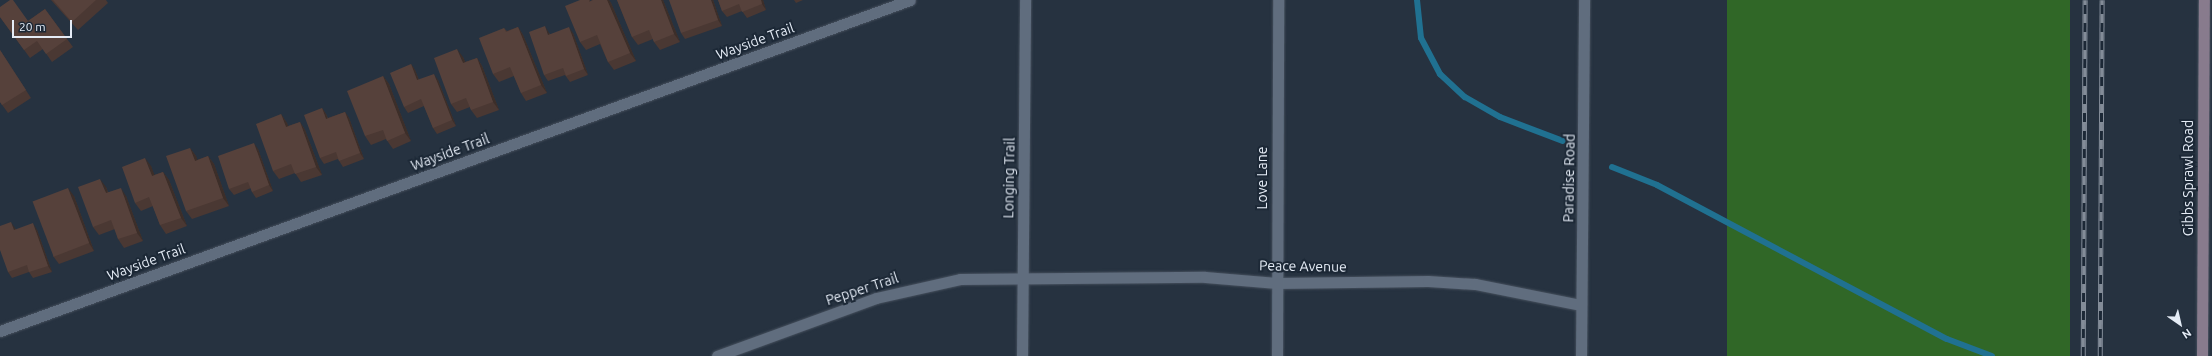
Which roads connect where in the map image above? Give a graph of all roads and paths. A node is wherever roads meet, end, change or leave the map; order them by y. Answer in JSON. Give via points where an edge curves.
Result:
{"nodes":[{"id":1,"x":910,"y":0,"type":"edge"},
{"id":2,"x":1025,"y":0,"type":"edge"},
{"id":3,"x":1278,"y":0,"type":"edge"},
{"id":4,"x":1584,"y":0,"type":"edge"},
{"id":5,"x":2204,"y":0,"type":"edge"},
{"id":6,"x":1023,"y":278,"type":"junction"},
{"id":7,"x":1277,"y":283,"type":"junction"},
{"id":8,"x":1581,"y":305,"type":"junction"},
{"id":9,"x":0,"y":331,"type":"edge"},
{"id":10,"x":717,"y":356,"type":"edge"},
{"id":11,"x":1022,"y":356,"type":"edge"},
{"id":12,"x":1276,"y":356,"type":"edge"},
{"id":13,"x":1581,"y":356,"type":"edge"},
{"id":14,"x":2202,"y":356,"type":"edge"}],
"edges":[{"from":1,"to":9,"type":"street","name":"Wayside Trail"},
{"from":2,"to":6,"type":"street","name":"Longing Trail"},
{"from":3,"to":7,"type":"street","name":"Love Lane"},
{"from":4,"to":8,"type":"street","name":"Paradise Road"},
{"from":5,"to":14,"type":"main road","name":"Gibbs Sprawl Road"},
{"from":6,"to":7,"type":"street","name":"Peace Avenue","via":[[1205,277]]},
{"from":6,"to":10,"type":"street","name":"Pepper Trail","via":[[960,279],[876,298]]},
{"from":6,"to":11,"type":"street","name":"Longing Trail"},
{"from":7,"to":8,"type":"street","name":"Peace Avenue","via":[[1428,281],[1475,284]]},
{"from":7,"to":12,"type":"street","name":"Love Lane"},
{"from":8,"to":13,"type":"street","name":"Paradise Road"}]}
